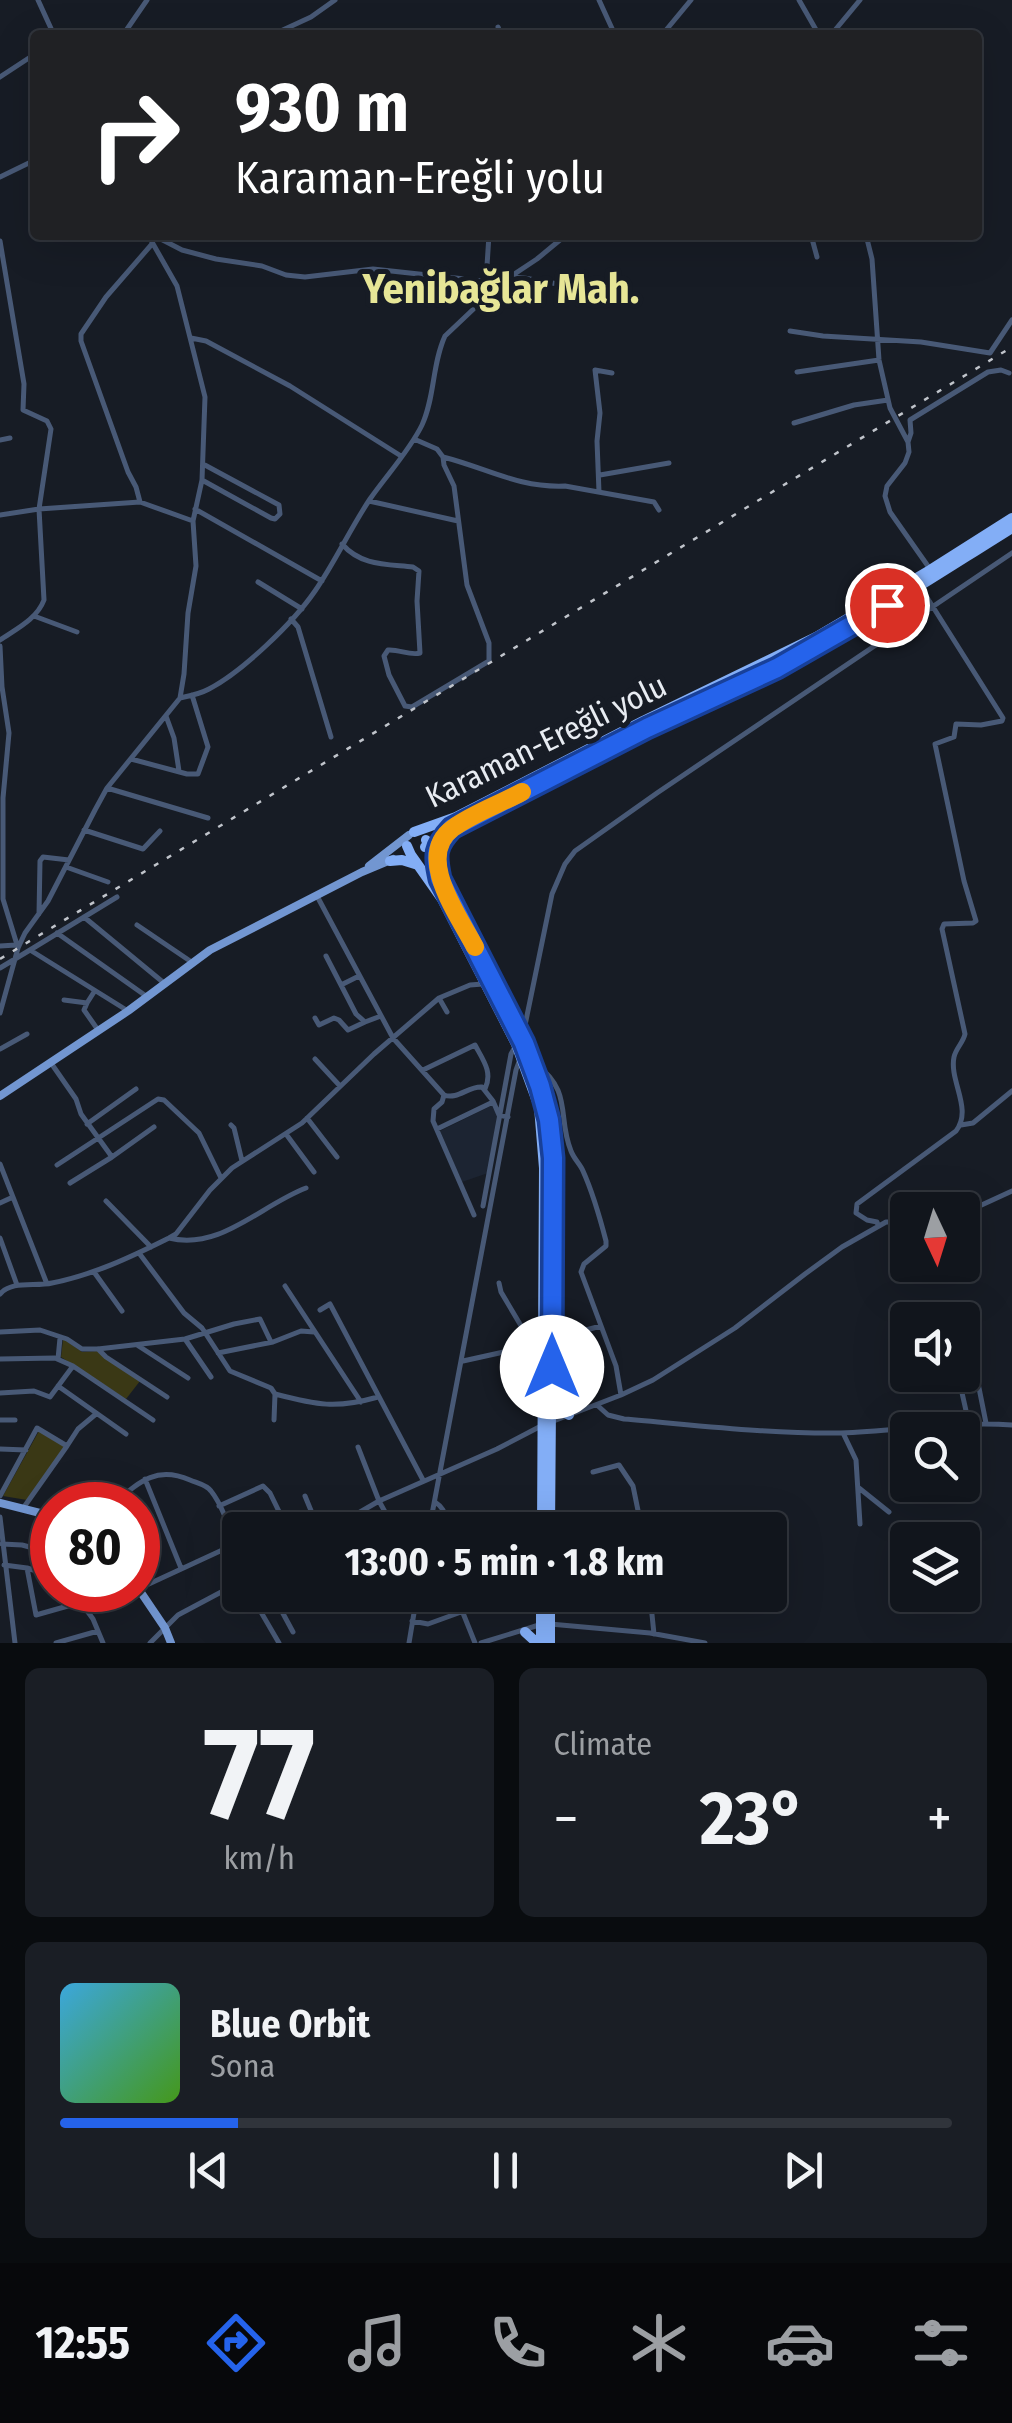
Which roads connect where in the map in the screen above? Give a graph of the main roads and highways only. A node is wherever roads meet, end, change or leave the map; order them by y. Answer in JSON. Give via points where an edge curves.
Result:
{"nodes":[{"id":1,"x":1012,"y":518,"type":"edge"},
{"id":2,"x":1012,"y":528,"type":"edge"},
{"id":3,"x":452,"y":828,"type":"junction"},
{"id":4,"x":417,"y":844,"type":"junction"},
{"id":5,"x":390,"y":860,"type":"junction"},
{"id":6,"x":424,"y":871,"type":"junction"},
{"id":7,"x":362,"y":872,"type":"junction"},
{"id":8,"x":440,"y":879,"type":"junction"},
{"id":9,"x":523,"y":1050,"type":"junction"},
{"id":10,"x":0,"y":1096,"type":"edge"},
{"id":11,"x":543,"y":1343,"type":"junction"},
{"id":12,"x":551,"y":1395,"type":"junction"},
{"id":13,"x":544,"y":1428,"type":"junction"},
{"id":14,"x":547,"y":1444,"type":"junction"},
{"id":15,"x":0,"y":1500,"type":"edge"},
{"id":16,"x":30,"y":1510,"type":"edge"},
{"id":17,"x":543,"y":1512,"type":"edge"},
{"id":18,"x":549,"y":1512,"type":"edge"},
{"id":19,"x":154,"y":1612,"type":"edge"},
{"id":20,"x":543,"y":1612,"type":"edge"},
{"id":21,"x":547,"y":1612,"type":"edge"},
{"id":22,"x":545,"y":1625,"type":"junction"},
{"id":23,"x":171,"y":1643,"type":"edge"},
{"id":24,"x":539,"y":1643,"type":"edge"},
{"id":25,"x":550,"y":1643,"type":"edge"}],
"edges":[{"from":1,"to":4,"type":"highway","name":"Karaman-Ereğli yolu","via":[[816,638],[456,817]]},
{"from":2,"to":3,"type":"highway","name":"Karaman-Ereğli yolu","via":[[777,668]]},
{"from":3,"to":4,"type":"highway","name":"Karaman-Ereğli yolu"},
{"from":3,"to":8,"type":"highway","via":[[438,846]]},
{"from":4,"to":5,"type":"main road"},
{"from":4,"to":6,"type":"highway","name":"Karaman-Ereğli yolu"},
{"from":4,"to":7,"type":"main road"},
{"from":4,"to":8,"type":"highway","name":"Karaman-Ereğli yolu"},
{"from":5,"to":6,"type":"highway"},
{"from":5,"to":7,"type":"main road"},
{"from":6,"to":9,"type":"highway","name":"Karaman-Ereğli yolu"},
{"from":7,"to":10,"type":"main road","via":[[210,950]]},
{"from":8,"to":9,"type":"highway","name":"Karaman-Ereğli yolu"},
{"from":9,"to":11,"type":"highway","name":"Karaman-Ereğli yolu","via":[[543,1136]]},
{"from":11,"to":12,"type":"highway","name":"Karaman-Ereğli yolu"},
{"from":11,"to":13,"type":"highway","name":"Karaman-Ereğli yolu"},
{"from":12,"to":13,"type":"highway","name":"Karaman-Ereğli yolu"},
{"from":12,"to":13,"type":"highway","via":[[556,1407]]},
{"from":13,"to":14,"type":"highway","name":"Karaman-Ereğli yolu"},
{"from":13,"to":14,"type":"highway"},
{"from":14,"to":17,"type":"highway","name":"Karaman-Ereğli yolu"},
{"from":14,"to":18,"type":"highway","name":"Karaman-Ereğli yolu"},
{"from":15,"to":16,"type":"main road"},
{"from":19,"to":23,"type":"main road"},
{"from":20,"to":22,"type":"highway"},
{"from":21,"to":22,"type":"highway"},
{"from":22,"to":24,"type":"highway"},
{"from":22,"to":25,"type":"highway"}]}
